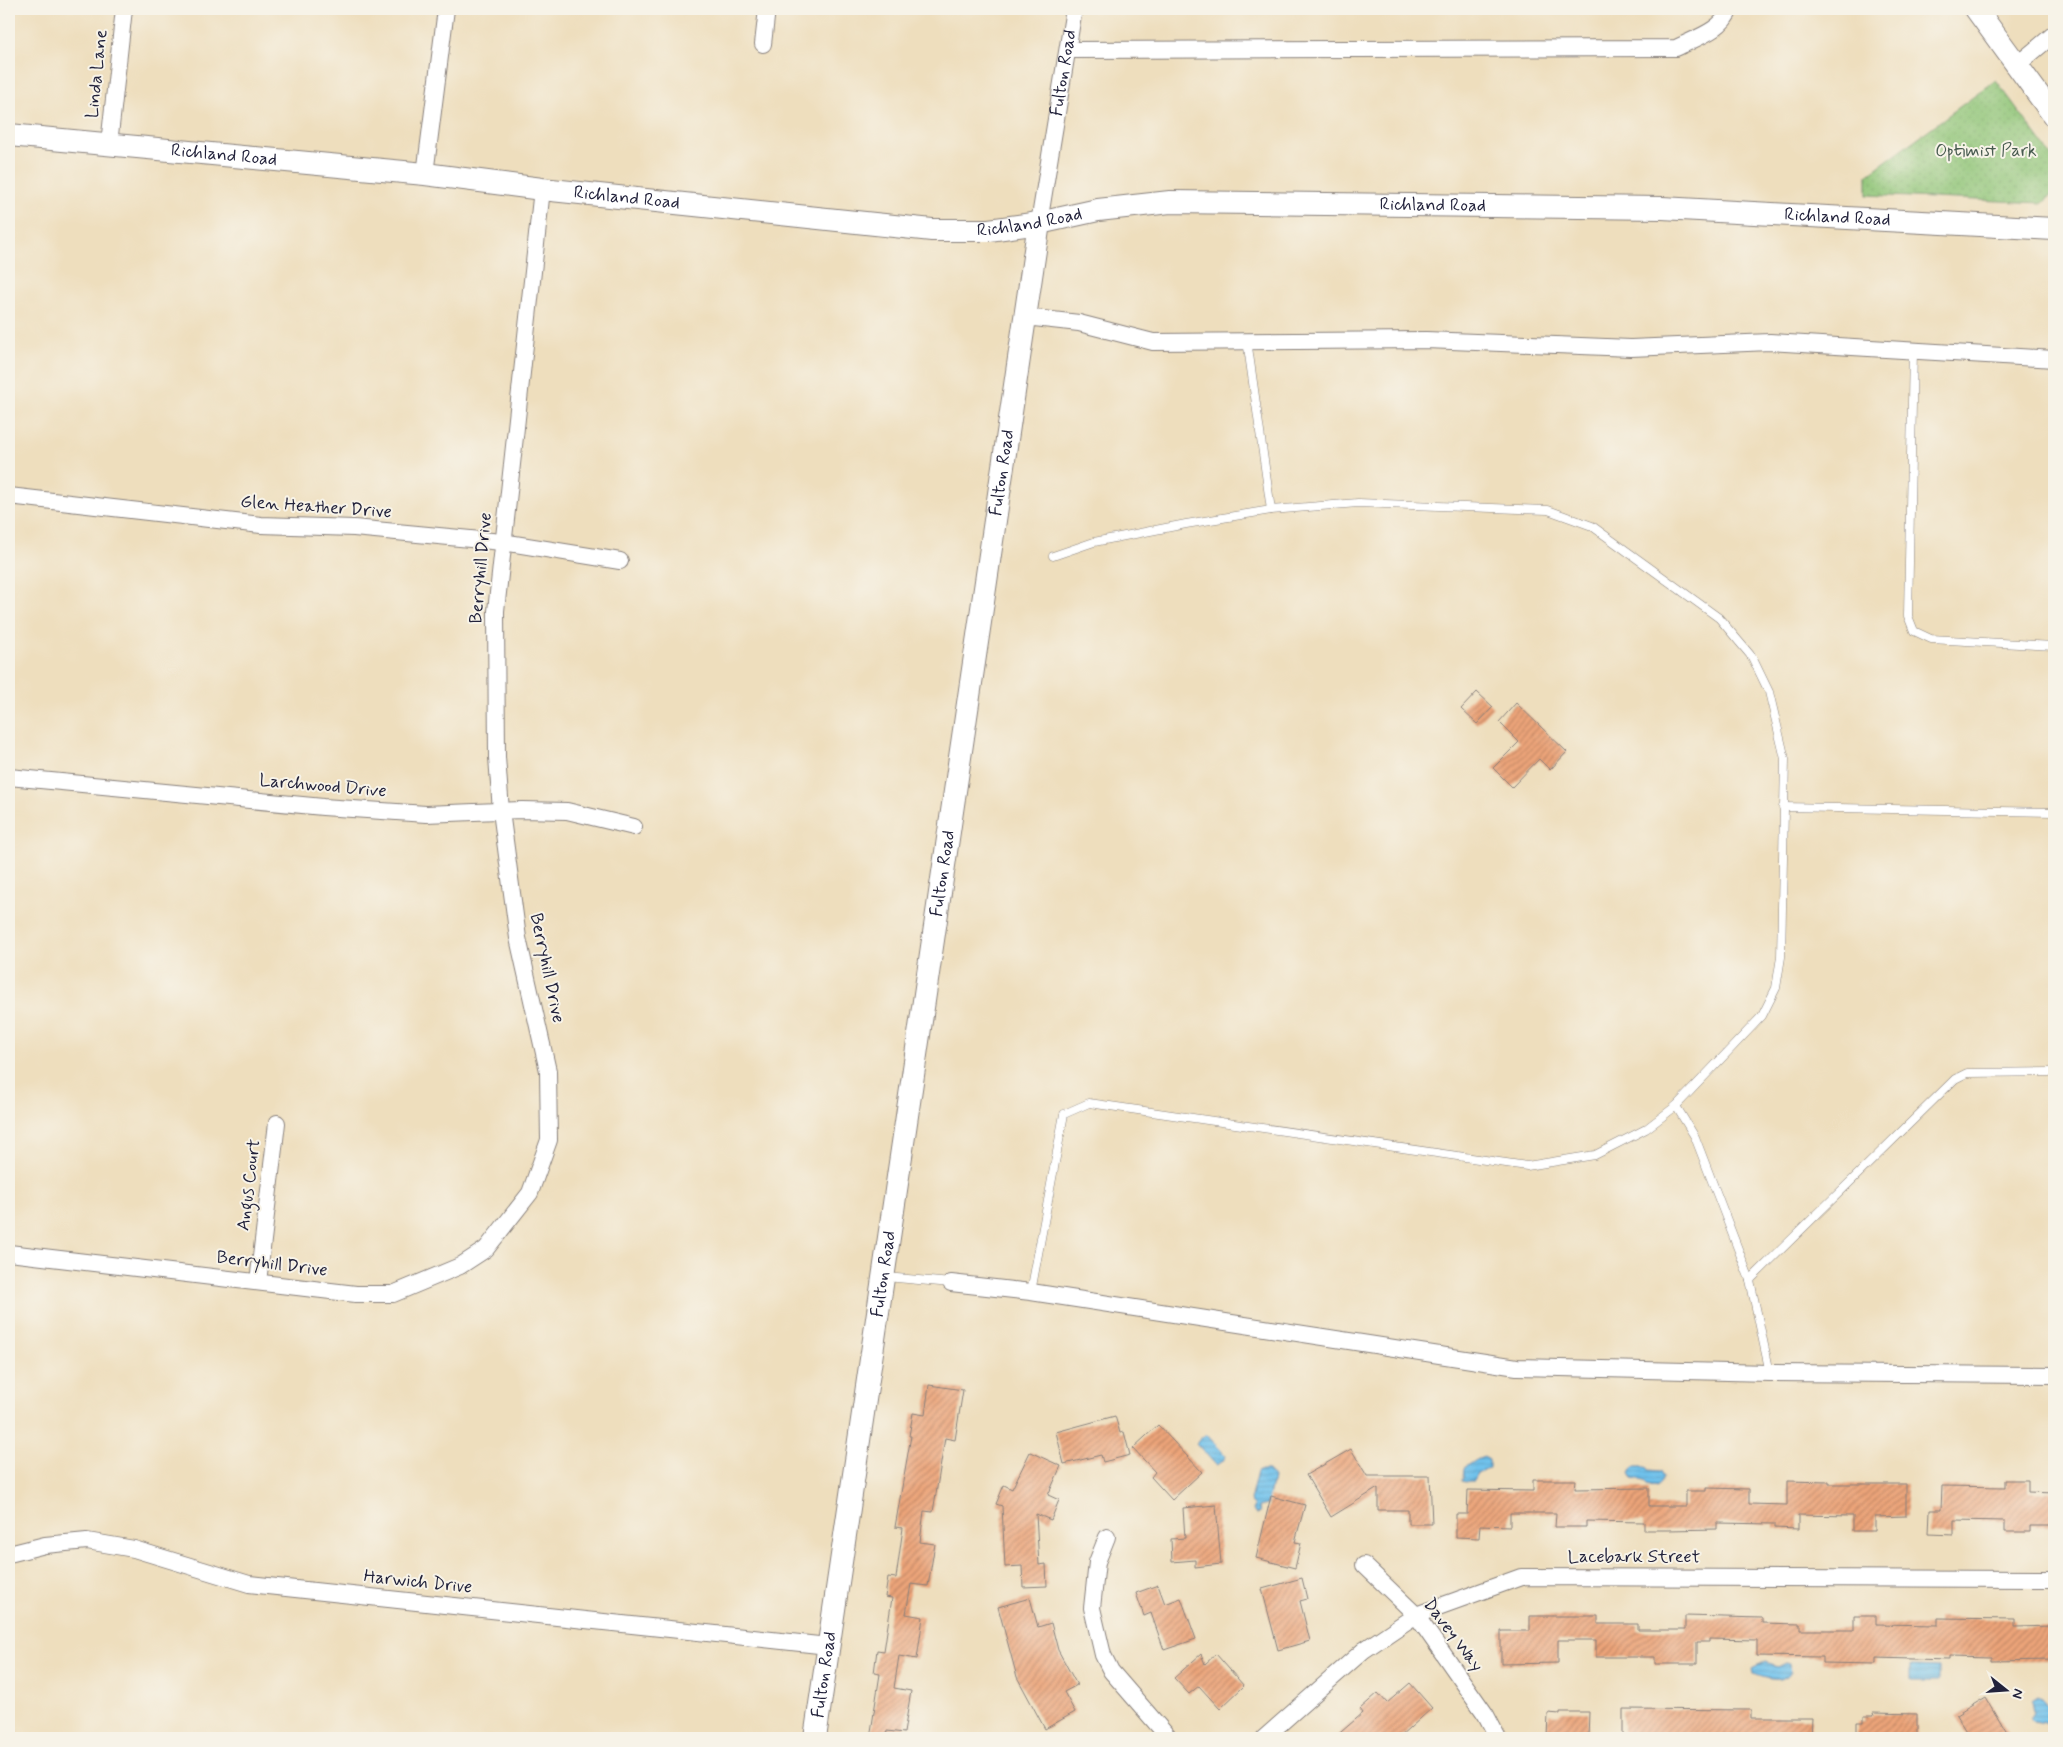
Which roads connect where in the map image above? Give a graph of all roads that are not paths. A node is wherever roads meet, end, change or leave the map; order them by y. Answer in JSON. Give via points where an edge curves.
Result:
{"nodes":[{"id":1,"x":124,"y":9,"type":"edge"},
{"id":2,"x":446,"y":9,"type":"edge"},
{"id":3,"x":767,"y":9,"type":"edge"},
{"id":4,"x":1074,"y":9,"type":"edge"},
{"id":5,"x":1730,"y":9,"type":"edge"},
{"id":6,"x":1976,"y":9,"type":"edge"},
{"id":7,"x":2054,"y":34,"type":"edge"},
{"id":8,"x":763,"y":44,"type":"dead end"},
{"id":9,"x":1068,"y":50,"type":"junction"},
{"id":10,"x":2017,"y":65,"type":"junction"},
{"id":11,"x":2054,"y":116,"type":"edge"},
{"id":12,"x":9,"y":135,"type":"edge"},
{"id":13,"x":109,"y":144,"type":"junction"},
{"id":14,"x":425,"y":174,"type":"junction"},
{"id":15,"x":542,"y":189,"type":"junction"},
{"id":16,"x":1040,"y":223,"type":"junction"},
{"id":17,"x":2054,"y":229,"type":"edge"},
{"id":18,"x":1025,"y":317,"type":"junction"},
{"id":19,"x":1247,"y":340,"type":"junction"},
{"id":20,"x":1913,"y":349,"type":"junction"},
{"id":21,"x":2054,"y":359,"type":"edge"},
{"id":22,"x":9,"y":496,"type":"edge"},
{"id":23,"x":1271,"y":510,"type":"junction"},
{"id":24,"x":502,"y":542,"type":"junction"},
{"id":25,"x":1053,"y":556,"type":"dead end"},
{"id":26,"x":620,"y":561,"type":"dead end"},
{"id":27,"x":2054,"y":646,"type":"edge"},
{"id":28,"x":9,"y":777,"type":"edge"},
{"id":29,"x":1783,"y":807,"type":"junction"},
{"id":30,"x":501,"y":811,"type":"junction"},
{"id":31,"x":2054,"y":812,"type":"edge"},
{"id":32,"x":634,"y":827,"type":"dead end"},
{"id":33,"x":2054,"y":1072,"type":"edge"},
{"id":34,"x":1676,"y":1106,"type":"junction"},
{"id":35,"x":276,"y":1123,"type":"dead end"},
{"id":36,"x":9,"y":1253,"type":"edge"},
{"id":37,"x":883,"y":1277,"type":"junction"},
{"id":38,"x":1750,"y":1280,"type":"junction"},
{"id":39,"x":258,"y":1282,"type":"junction"},
{"id":40,"x":951,"y":1283,"type":"joint"},
{"id":41,"x":1031,"y":1292,"type":"junction"},
{"id":42,"x":1770,"y":1373,"type":"junction"},
{"id":43,"x":2054,"y":1375,"type":"edge"},
{"id":44,"x":1107,"y":1537,"type":"dead end"},
{"id":45,"x":9,"y":1554,"type":"edge"},
{"id":46,"x":1364,"y":1565,"type":"dead end"},
{"id":47,"x":2054,"y":1579,"type":"edge"},
{"id":48,"x":1416,"y":1616,"type":"junction"},
{"id":49,"x":828,"y":1646,"type":"junction"},
{"id":50,"x":815,"y":1738,"type":"edge"},
{"id":51,"x":1169,"y":1738,"type":"edge"},
{"id":52,"x":1264,"y":1738,"type":"edge"},
{"id":53,"x":1498,"y":1738,"type":"edge"}],
"edges":[{"from":1,"to":13,"type":"street","name":"Linda Lane"},
{"from":2,"to":14,"type":"street"},
{"from":3,"to":8,"type":"street"},
{"from":4,"to":9,"type":"street","name":"Fulton Road"},
{"from":5,"to":9,"type":"street","via":[[1728,16],[1714,30],[1676,48]]},
{"from":6,"to":10,"type":"street"},
{"from":7,"to":10,"type":"street"},
{"from":9,"to":16,"type":"street","name":"Fulton Road"},
{"from":10,"to":11,"type":"street"},
{"from":12,"to":13,"type":"street","name":"Richland Road"},
{"from":13,"to":14,"type":"street","name":"Richland Road"},
{"from":14,"to":15,"type":"street","name":"Richland Road"},
{"from":15,"to":16,"type":"street","name":"Richland Road","via":[[932,230],[989,230]]},
{"from":15,"to":24,"type":"street","name":"Berryhill Drive"},
{"from":16,"to":17,"type":"street","name":"Richland Road","via":[[1098,210],[1170,202],[1662,208]]},
{"from":16,"to":18,"type":"street","name":"Fulton Road"},
{"from":18,"to":19,"type":"street","via":[[1080,323],[1153,342]]},
{"from":18,"to":37,"type":"street","name":"Fulton Road"},
{"from":19,"to":20,"type":"street","via":[[1426,340],[1632,348],[1770,342]]},
{"from":19,"to":23,"type":"lane"},
{"from":20,"to":21,"type":"street"},
{"from":20,"to":27,"type":"lane","via":[[1908,616],[1914,631],[1930,639]]},
{"from":22,"to":24,"type":"street","name":"Glen Heather Drive","via":[[261,524],[354,528]]},
{"from":23,"to":25,"type":"lane","via":[[1094,542]]},
{"from":23,"to":29,"type":"lane","via":[[1358,503],[1548,510],[1592,526],[1719,618],[1752,657],[1769,692],[1785,759]]},
{"from":24,"to":26,"type":"street","name":"Glen Heather Drive"},
{"from":24,"to":30,"type":"street","name":"Berryhill Drive","via":[[496,611],[497,757]]},
{"from":28,"to":30,"type":"street","name":"Larchwood Drive","via":[[323,807],[426,814]]},
{"from":29,"to":31,"type":"lane"},
{"from":29,"to":34,"type":"lane","via":[[1781,957],[1776,988],[1762,1016]]},
{"from":30,"to":32,"type":"street","name":"Larchwood Drive","via":[[567,811]]},
{"from":30,"to":39,"type":"street","name":"Berryhill Drive","via":[[518,938],[548,1071],[549,1140],[530,1193],[486,1249],[460,1266],[393,1294],[356,1294]]},
{"from":33,"to":38,"type":"lane","via":[[1966,1073],[1955,1079]]},
{"from":34,"to":38,"type":"lane","via":[[1695,1137]]},
{"from":34,"to":41,"type":"lane","via":[[1646,1129],[1595,1155],[1527,1166],[1089,1103],[1064,1114]]},
{"from":35,"to":39,"type":"street","name":"Angus Court"},
{"from":36,"to":39,"type":"street","name":"Berryhill Drive"},
{"from":37,"to":40,"type":"lane"},
{"from":37,"to":49,"type":"street","name":"Fulton Road"},
{"from":38,"to":42,"type":"lane"},
{"from":40,"to":41,"type":"street"},
{"from":41,"to":42,"type":"street","via":[[1517,1367]]},
{"from":42,"to":43,"type":"street"},
{"from":44,"to":51,"type":"street","via":[[1097,1562],[1092,1608],[1103,1655],[1111,1671]]},
{"from":45,"to":49,"type":"street","name":"Harwich Drive","via":[[46,1545],[88,1542],[134,1549],[249,1584]]},
{"from":46,"to":48,"type":"street","name":"Davey Way"},
{"from":47,"to":48,"type":"street","name":"Lacebark Street","via":[[1521,1577]]},
{"from":48,"to":52,"type":"street","name":"Lacebark Street","via":[[1364,1650]]},
{"from":48,"to":53,"type":"street","name":"Davey Way","via":[[1486,1715]]},
{"from":49,"to":50,"type":"street","name":"Fulton Road"}]}
